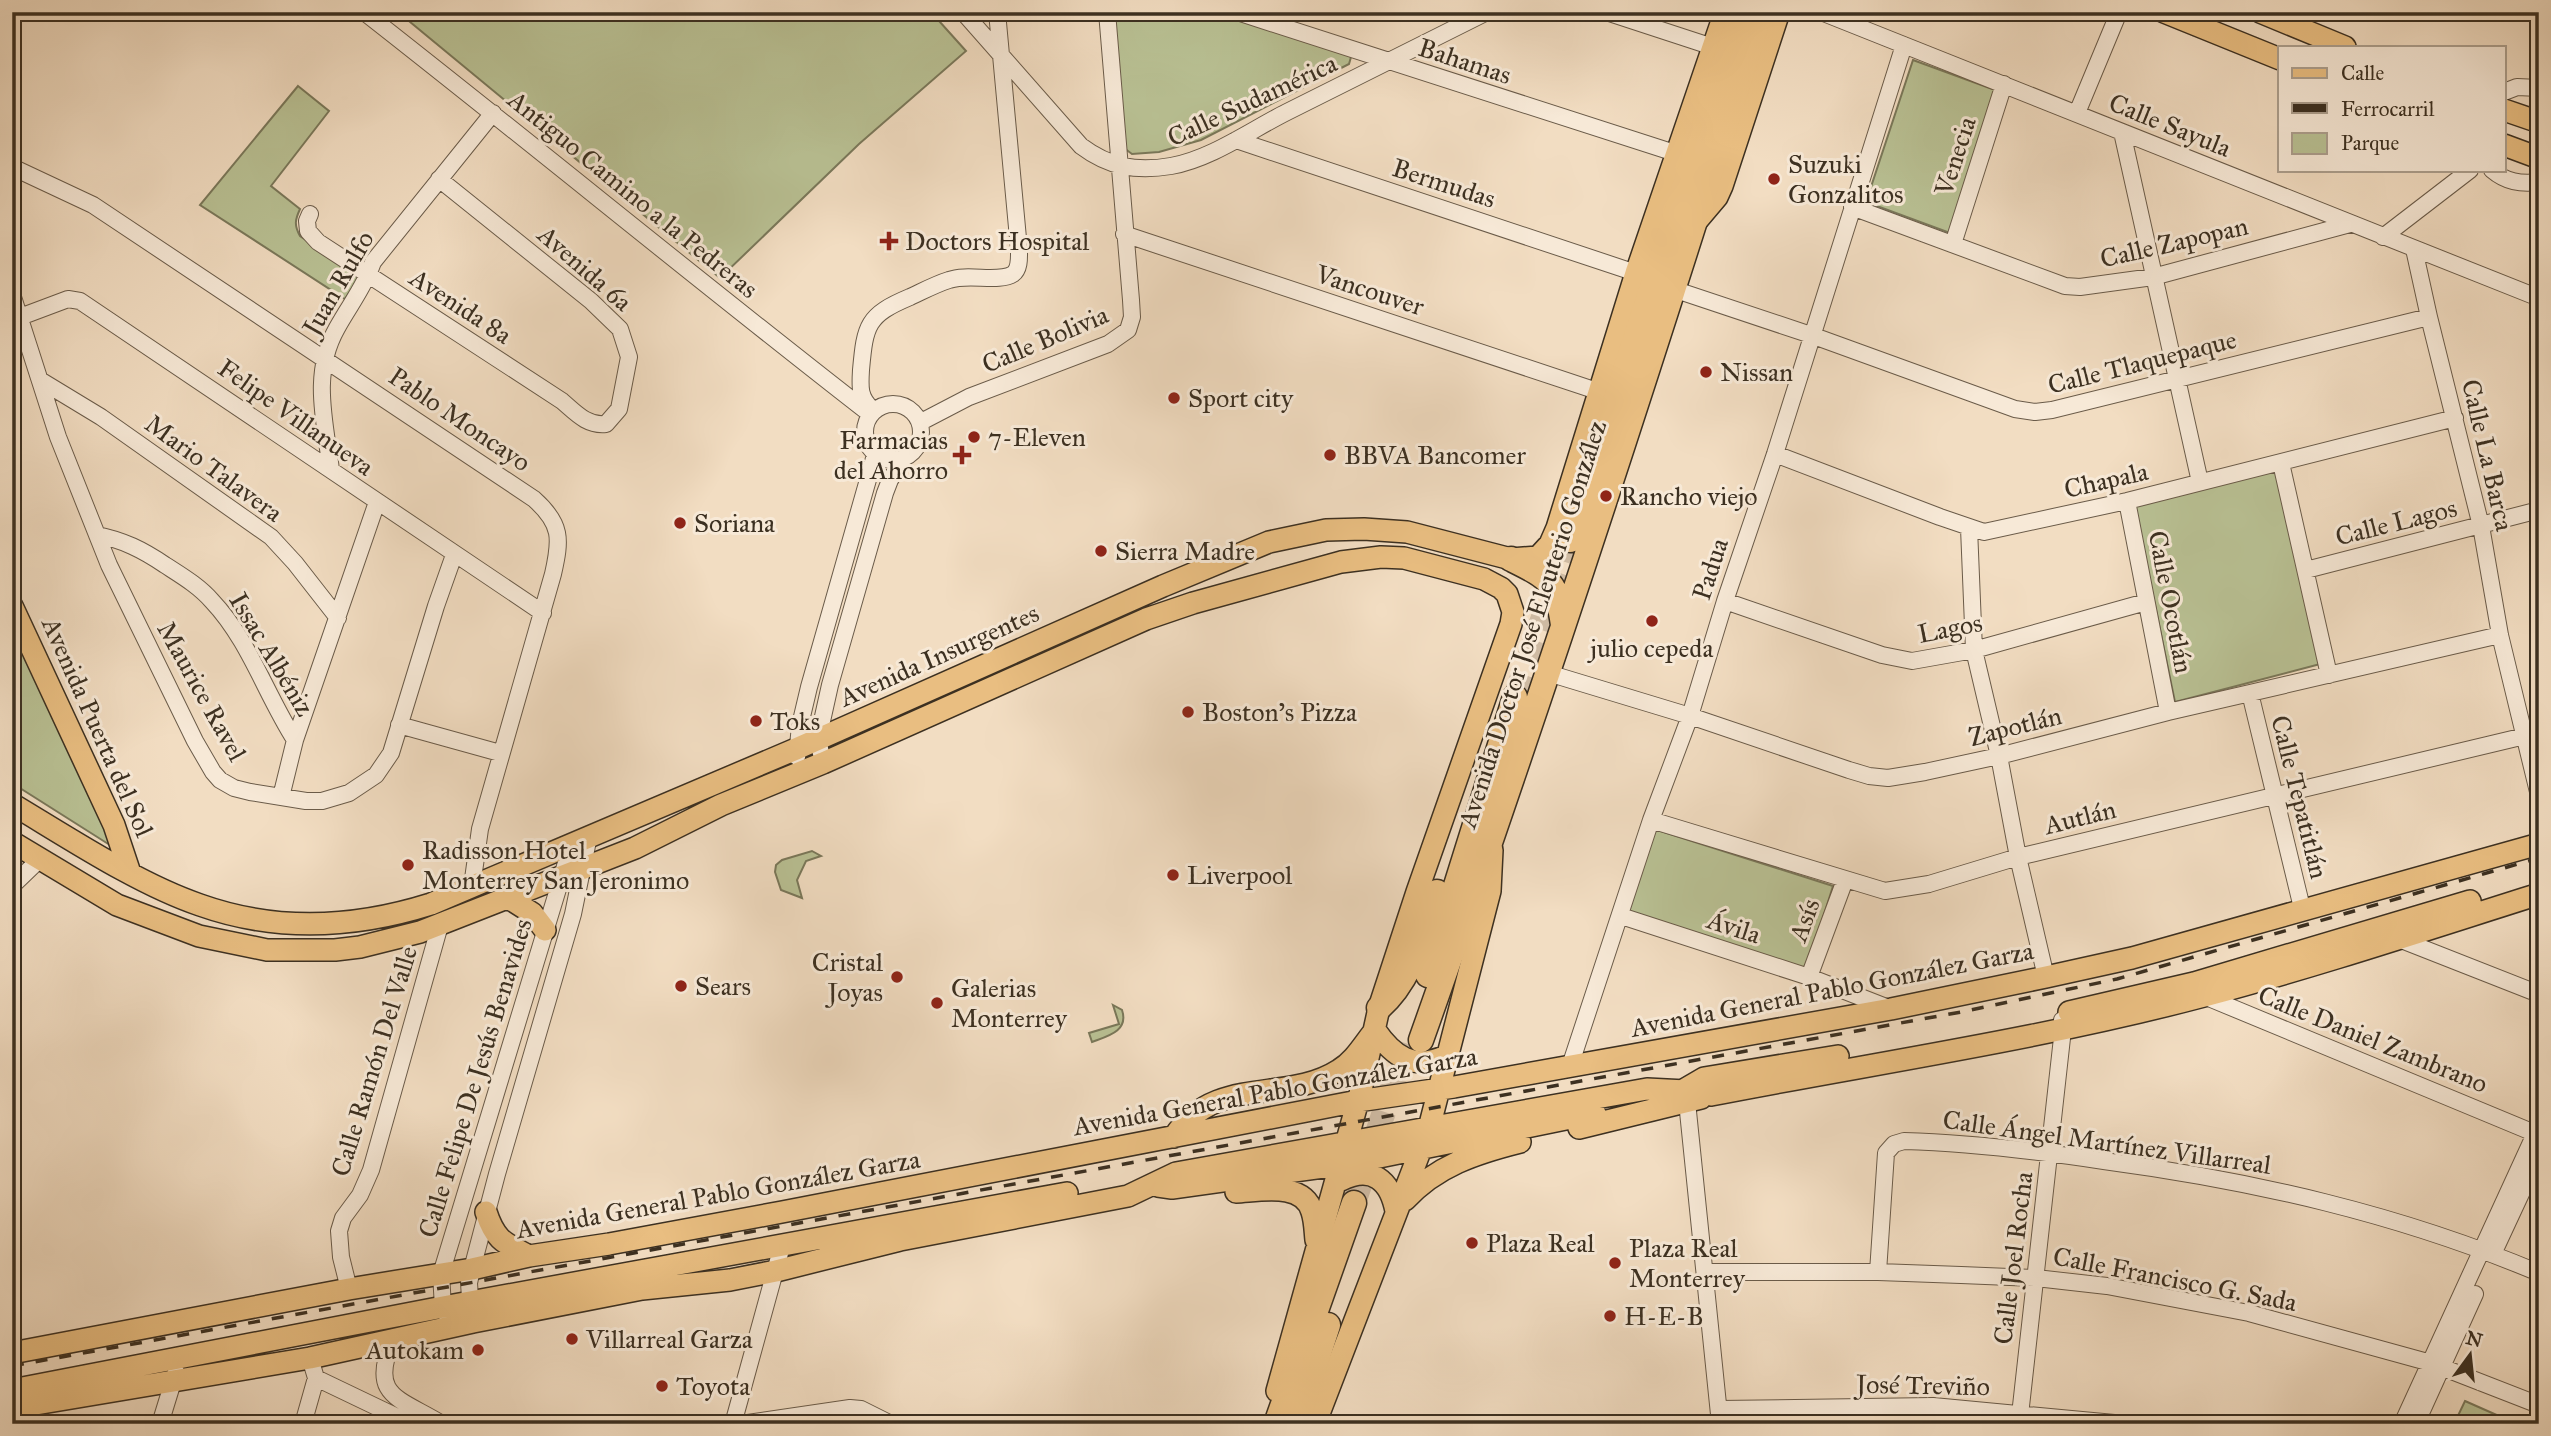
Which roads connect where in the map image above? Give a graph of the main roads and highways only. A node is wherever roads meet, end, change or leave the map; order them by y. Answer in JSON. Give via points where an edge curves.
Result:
{"nodes":[{"id":1,"x":1725,"y":12,"type":"edge"},
{"id":2,"x":1741,"y":12,"type":"edge"},
{"id":3,"x":1761,"y":12,"type":"edge"},
{"id":4,"x":1779,"y":12,"type":"edge"},
{"id":5,"x":2260,"y":12,"type":"edge"},
{"id":6,"x":2174,"y":14,"type":"edge"},
{"id":7,"x":2343,"y":46,"type":"edge"},
{"id":8,"x":2278,"y":58,"type":"edge"},
{"id":9,"x":1730,"y":78,"type":"junction"},
{"id":10,"x":2506,"y":111,"type":"edge"},
{"id":11,"x":2539,"y":122,"type":"edge"},
{"id":12,"x":2506,"y":146,"type":"edge"},
{"id":13,"x":2539,"y":158,"type":"edge"},
{"id":14,"x":1681,"y":197,"type":"junction"},
{"id":15,"x":1694,"y":224,"type":"junction"},
{"id":16,"x":1624,"y":315,"type":"junction"},
{"id":17,"x":1304,"y":534,"type":"junction"},
{"id":18,"x":1570,"y":540,"type":"tunnel mouth"},
{"id":19,"x":1269,"y":542,"type":"junction"},
{"id":20,"x":1460,"y":546,"type":"junction"},
{"id":21,"x":1404,"y":558,"type":"junction"},
{"id":22,"x":1511,"y":559,"type":"junction"},
{"id":23,"x":1300,"y":572,"type":"junction"},
{"id":24,"x":1193,"y":603,"type":"junction"},
{"id":25,"x":12,"y":606,"type":"edge"},
{"id":26,"x":1076,"y":625,"type":"junction"},
{"id":27,"x":1563,"y":625,"type":"junction"},
{"id":28,"x":1515,"y":697,"type":"tunnel mouth"},
{"id":29,"x":12,"y":804,"type":"edge"},
{"id":30,"x":1480,"y":807,"type":"junction"},
{"id":31,"x":1493,"y":838,"type":"junction"},
{"id":32,"x":12,"y":842,"type":"edge"},
{"id":33,"x":2539,"y":844,"type":"edge"},
{"id":34,"x":130,"y":873,"type":"junction"},
{"id":35,"x":2539,"y":880,"type":"edge"},
{"id":36,"x":2539,"y":894,"type":"edge"},
{"id":37,"x":507,"y":897,"type":"junction"},
{"id":38,"x":545,"y":930,"type":"road end"},
{"id":39,"x":2395,"y":932,"type":"junction"},
{"id":40,"x":1377,"y":1019,"type":"junction"},
{"id":41,"x":2062,"y":1022,"type":"junction"},
{"id":42,"x":1448,"y":1046,"type":"junction"},
{"id":43,"x":1484,"y":1080,"type":"junction"},
{"id":44,"x":1439,"y":1089,"type":"junction"},
{"id":45,"x":1687,"y":1096,"type":"junction"},
{"id":46,"x":1358,"y":1101,"type":"junction"},
{"id":47,"x":1474,"y":1119,"type":"junction"},
{"id":48,"x":1429,"y":1128,"type":"junction"},
{"id":49,"x":1174,"y":1137,"type":"junction"},
{"id":50,"x":1510,"y":1137,"type":"junction"},
{"id":51,"x":1346,"y":1142,"type":"junction"},
{"id":52,"x":1422,"y":1150,"type":"junction"},
{"id":53,"x":1338,"y":1174,"type":"junction"},
{"id":54,"x":1149,"y":1185,"type":"junction"},
{"id":55,"x":1071,"y":1207,"type":"junction"},
{"id":56,"x":1397,"y":1209,"type":"junction"},
{"id":57,"x":486,"y":1212,"type":"road end"},
{"id":58,"x":1316,"y":1248,"type":"junction"},
{"id":59,"x":529,"y":1256,"type":"junction"},
{"id":60,"x":472,"y":1269,"type":"junction"},
{"id":61,"x":443,"y":1307,"type":"junction"},
{"id":62,"x":471,"y":1312,"type":"junction"},
{"id":63,"x":12,"y":1353,"type":"edge"},
{"id":64,"x":306,"y":1366,"type":"junction"},
{"id":65,"x":12,"y":1390,"type":"edge"},
{"id":66,"x":12,"y":1408,"type":"edge"},
{"id":67,"x":1268,"y":1424,"type":"edge"},
{"id":68,"x":1276,"y":1424,"type":"edge"},
{"id":69,"x":1296,"y":1424,"type":"edge"},
{"id":70,"x":1315,"y":1424,"type":"edge"}],
"edges":[{"from":1,"to":16,"type":"main road","name":"Avenida Doctor José Eleuterio González"},
{"from":2,"to":9,"type":"highway","name":"Avenida Doctor José Eleuterio González"},
{"from":3,"to":9,"type":"highway","name":"Avenida Doctor José Eleuterio González"},
{"from":4,"to":15,"type":"main road","name":"Avenida Doctor José Eleuterio González","via":[[1722,186]]},
{"from":5,"to":7,"type":"main road"},
{"from":6,"to":8,"type":"main road"},
{"from":9,"to":14,"type":"highway","name":"Avenida Doctor José Eleuterio González"},
{"from":9,"to":15,"type":"highway","name":"Avenida Doctor José Eleuterio González"},
{"from":10,"to":11,"type":"main road"},
{"from":12,"to":13,"type":"main road"},
{"from":14,"to":16,"type":"highway","via":[[1661,221],[1637,293]]},
{"from":14,"to":18,"type":"highway","name":"Avenida Doctor José Eleuterio González"},
{"from":15,"to":27,"type":"highway","name":"Avenida Doctor José Eleuterio González"},
{"from":16,"to":22,"type":"main road","name":"Avenida Doctor José Eleuterio González","via":[[1550,544],[1538,557]]},
{"from":17,"to":19,"type":"main road","name":"Avenida Insurgentes"},
{"from":17,"to":20,"type":"main road","name":"Avenida Insurgentes","via":[[1364,528],[1407,532]]},
{"from":17,"to":23,"type":"main road","via":[[1294,555]]},
{"from":19,"to":24,"type":"main road","via":[[1259,555],[1212,576]]},
{"from":19,"to":26,"type":"main road","name":"Avenida Insurgentes"},
{"from":20,"to":21,"type":"main road","via":[[1457,558]]},
{"from":20,"to":22,"type":"main road","name":"Avenida Insurgentes"},
{"from":21,"to":23,"type":"main road","name":"Avenida Insurgentes","via":[[1355,560]]},
{"from":21,"to":40,"type":"main road","name":"Avenida Insurgentes","via":[[1501,587],[1513,611]]},
{"from":22,"to":27,"type":"highway","via":[[1550,582],[1560,598]]},
{"from":23,"to":24,"type":"main road","name":"Avenida Insurgentes"},
{"from":24,"to":26,"type":"main road","via":[[1158,601],[1099,628]]},
{"from":24,"to":37,"type":"main road","name":"Avenida Insurgentes","via":[[1135,624],[721,805],[635,848]]},
{"from":25,"to":34,"type":"main road","name":"Avenida Puerta del Sol","via":[[114,825]]},
{"from":26,"to":34,"type":"main road","name":"Avenida Insurgentes","via":[[796,749],[398,914],[328,925],[253,919],[198,905]]},
{"from":27,"to":31,"type":"highway","name":"Avenida Doctor José Eleuterio González"},
{"from":28,"to":30,"type":"highway","name":"Avenida Doctor José Eleuterio González"},
{"from":29,"to":34,"type":"main road","name":"Avenida Insurgentes"},
{"from":30,"to":31,"type":"highway","name":"Avenida Doctor José Eleuterio González","via":[[1415,1038]]},
{"from":30,"to":40,"type":"highway","via":[[1442,878],[1406,977]]},
{"from":31,"to":42,"type":"main road","via":[[1490,891]]},
{"from":32,"to":37,"type":"main road","name":"Avenida Insurgentes","via":[[143,917],[199,936],[267,950],[335,950],[383,943]]},
{"from":33,"to":43,"type":"main road","name":"Avenida General Pablo González Garza","via":[[2132,958],[1891,1009]]},
{"from":35,"to":39,"type":"main road"},
{"from":36,"to":39,"type":"main road"},
{"from":37,"to":38,"type":"main road","via":[[532,913]]},
{"from":39,"to":41,"type":"main road","via":[[2199,990]]},
{"from":40,"to":42,"type":"main road","via":[[1386,1047],[1409,1060],[1435,1061]]},
{"from":40,"to":46,"type":"main road"},
{"from":40,"to":49,"type":"main road","via":[[1349,1063],[1338,1071],[1315,1081],[1220,1100],[1200,1109]]},
{"from":41,"to":45,"type":"main road","via":[[1711,1095]]},
{"from":41,"to":45,"type":"main road","via":[[1704,1079]]},
{"from":42,"to":43,"type":"main road","via":[[1458,1065]]},
{"from":42,"to":44,"type":"main road"},
{"from":43,"to":44,"type":"main road","name":"Avenida General Pablo González Garza"},
{"from":44,"to":46,"type":"main road","name":"Avenida General Pablo González Garza"},
{"from":44,"to":48,"type":"main road"},
{"from":45,"to":47,"type":"main road","via":[[1647,1089]]},
{"from":45,"to":50,"type":"main road"},
{"from":46,"to":49,"type":"main road","name":"Avenida General Pablo González Garza"},
{"from":46,"to":51,"type":"main road"},
{"from":47,"to":48,"type":"main road"},
{"from":47,"to":50,"type":"main road"},
{"from":48,"to":51,"type":"main road"},
{"from":48,"to":52,"type":"main road"},
{"from":49,"to":59,"type":"main road","name":"Avenida General Pablo González Garza"},
{"from":50,"to":52,"type":"main road"},
{"from":50,"to":56,"type":"main road","via":[[1446,1167],[1423,1182]]},
{"from":51,"to":53,"type":"main road"},
{"from":51,"to":54,"type":"main road","via":[[1176,1173]]},
{"from":52,"to":53,"type":"main road"},
{"from":52,"to":56,"type":"main road"},
{"from":53,"to":54,"type":"main road","via":[[1172,1188]]},
{"from":53,"to":56,"type":"main road","via":[[1379,1178],[1390,1189]]},
{"from":53,"to":58,"type":"main road"},
{"from":54,"to":55,"type":"main road","via":[[1128,1196]]},
{"from":54,"to":62,"type":"main road","via":[[1125,1183],[782,1247]]},
{"from":55,"to":58,"type":"main road","via":[[1101,1209],[1205,1193],[1280,1190],[1300,1195],[1309,1205]]},
{"from":55,"to":62,"type":"main road","via":[[900,1240],[730,1280]]},
{"from":56,"to":70,"type":"main road"},
{"from":57,"to":59,"type":"main road","via":[[498,1237]]},
{"from":58,"to":67,"type":"main road"},
{"from":59,"to":60,"type":"main road","name":"Avenida General Pablo González Garza"},
{"from":60,"to":61,"type":"main road"},
{"from":60,"to":63,"type":"main road","name":"Avenida General Pablo González Garza"},
{"from":61,"to":62,"type":"main road"},
{"from":61,"to":64,"type":"main road","via":[[420,1323],[389,1333],[305,1349]]},
{"from":61,"to":65,"type":"main road"},
{"from":62,"to":64,"type":"main road","via":[[452,1327]]},
{"from":64,"to":66,"type":"main road"},
{"from":68,"to":69,"type":"highway","via":[[1361,1205]]}]}
